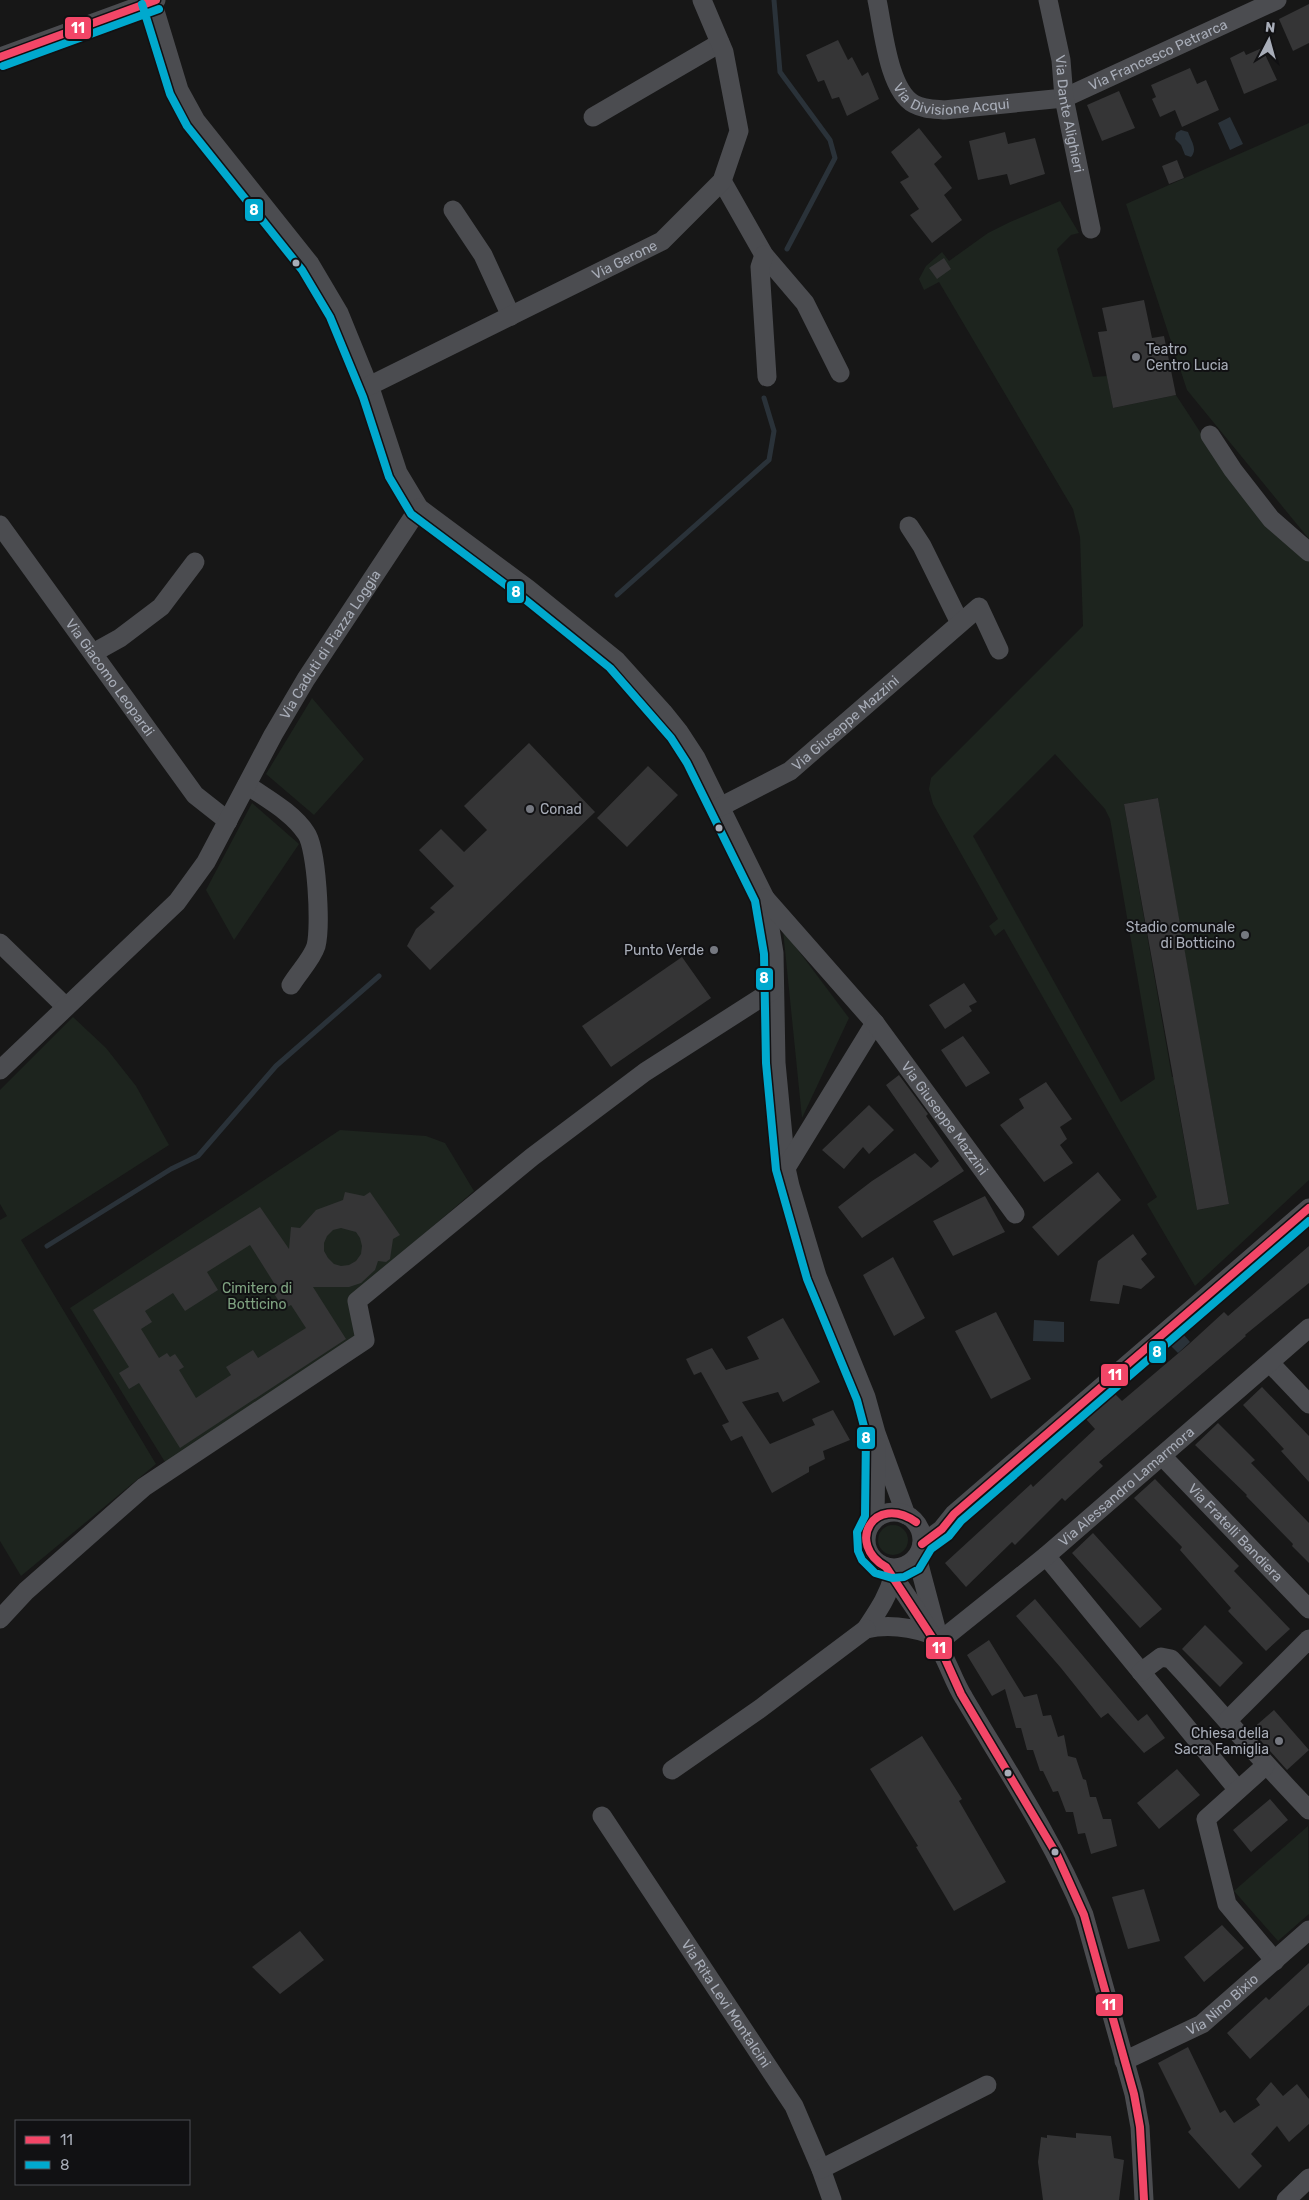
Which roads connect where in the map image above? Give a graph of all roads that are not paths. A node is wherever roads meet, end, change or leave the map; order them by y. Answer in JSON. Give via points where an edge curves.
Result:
{"nodes":[{"id":1,"x":154,"y":0,"type":"edge"},
{"id":2,"x":702,"y":0,"type":"edge"},
{"id":3,"x":876,"y":0,"type":"edge"},
{"id":4,"x":1048,"y":0,"type":"edge"},
{"id":5,"x":1278,"y":0,"type":"edge"},
{"id":6,"x":720,"y":43,"type":"junction"},
{"id":7,"x":0,"y":57,"type":"edge"},
{"id":8,"x":1064,"y":98,"type":"junction"},
{"id":9,"x":593,"y":117,"type":"dead end"},
{"id":10,"x":722,"y":181,"type":"junction"},
{"id":11,"x":453,"y":210,"type":"dead end"},
{"id":12,"x":1091,"y":229,"type":"dead end"},
{"id":13,"x":764,"y":255,"type":"junction"},
{"id":14,"x":511,"y":316,"type":"junction"},
{"id":15,"x":840,"y":373,"type":"dead end"},
{"id":16,"x":767,"y":377,"type":"dead end"},
{"id":17,"x":369,"y":386,"type":"junction"},
{"id":18,"x":1210,"y":435,"type":"dead end"},
{"id":19,"x":419,"y":508,"type":"junction"},
{"id":20,"x":0,"y":525,"type":"edge"},
{"id":21,"x":909,"y":526,"type":"dead end"},
{"id":22,"x":1309,"y":552,"type":"edge"},
{"id":23,"x":194,"y":562,"type":"dead end"},
{"id":24,"x":960,"y":623,"type":"junction"},
{"id":25,"x":999,"y":650,"type":"dead end"},
{"id":26,"x":92,"y":653,"type":"junction"},
{"id":27,"x":246,"y":785,"type":"junction"},
{"id":28,"x":720,"y":807,"type":"junction"},
{"id":29,"x":228,"y":822,"type":"junction"},
{"id":30,"x":765,"y":898,"type":"junction"},
{"id":31,"x":0,"y":943,"type":"edge"},
{"id":32,"x":290,"y":985,"type":"dead end"},
{"id":33,"x":773,"y":990,"type":"junction"},
{"id":34,"x":66,"y":1007,"type":"junction"},
{"id":35,"x":875,"y":1023,"type":"junction"},
{"id":36,"x":0,"y":1070,"type":"edge"},
{"id":37,"x":786,"y":1168,"type":"junction"},
{"id":38,"x":1309,"y":1208,"type":"edge"},
{"id":39,"x":1015,"y":1214,"type":"dead end"},
{"id":40,"x":1309,"y":1328,"type":"edge"},
{"id":41,"x":1270,"y":1363,"type":"junction"},
{"id":42,"x":1309,"y":1404,"type":"edge"},
{"id":43,"x":876,"y":1433,"type":"junction"},
{"id":44,"x":1162,"y":1456,"type":"junction"},
{"id":45,"x":954,"y":1514,"type":"junction"},
{"id":46,"x":911,"y":1518,"type":"junction"},
{"id":47,"x":875,"y":1519,"type":"junction"},
{"id":48,"x":920,"y":1550,"type":"junction"},
{"id":49,"x":1046,"y":1556,"type":"junction"},
{"id":50,"x":890,"y":1572,"type":"junction"},
{"id":51,"x":1309,"y":1609,"type":"edge"},
{"id":52,"x":0,"y":1619,"type":"edge"},
{"id":53,"x":866,"y":1629,"type":"junction"},
{"id":54,"x":1309,"y":1639,"type":"edge"},
{"id":55,"x":938,"y":1643,"type":"junction"},
{"id":56,"x":1141,"y":1672,"type":"junction"},
{"id":57,"x":1228,"y":1720,"type":"junction"},
{"id":58,"x":1266,"y":1766,"type":"junction"},
{"id":59,"x":672,"y":1770,"type":"dead end"},
{"id":60,"x":1238,"y":1790,"type":"junction"},
{"id":61,"x":1309,"y":1810,"type":"edge"},
{"id":62,"x":602,"y":1816,"type":"dead end"},
{"id":63,"x":1309,"y":1930,"type":"edge"},
{"id":64,"x":1275,"y":1961,"type":"junction"},
{"id":65,"x":1124,"y":2061,"type":"junction"},
{"id":66,"x":987,"y":2085,"type":"dead end"},
{"id":67,"x":822,"y":2169,"type":"junction"},
{"id":68,"x":1309,"y":2178,"type":"edge"},
{"id":69,"x":832,"y":2200,"type":"edge"},
{"id":70,"x":1144,"y":2200,"type":"edge"},
{"id":71,"x":1286,"y":2200,"type":"edge"}],
"edges":[{"from":1,"to":7,"type":"street"},
{"from":1,"to":17,"type":"street","name":"Via Giuseppe Mazzini","via":[[179,90],[196,122],[310,264],[339,313]]},
{"from":2,"to":6,"type":"street","name":"Via Gerone"},
{"from":3,"to":8,"type":"street","name":"Via Divisione Acqui","via":[[892,74],[899,90],[912,104],[944,110]]},
{"from":4,"to":8,"type":"street","name":"Via Dante Alighieri","via":[[1061,60]]},
{"from":5,"to":8,"type":"street","name":"Via Francesco Petrarca"},
{"from":6,"to":9,"type":"street"},
{"from":6,"to":10,"type":"street","name":"Via Gerone","via":[[738,131]]},
{"from":8,"to":12,"type":"street","name":"Via Dante Alighieri"},
{"from":10,"to":13,"type":"street"},
{"from":10,"to":14,"type":"street","name":"Via Gerone","via":[[662,241]]},
{"from":11,"to":14,"type":"street","via":[[483,255]]},
{"from":13,"to":15,"type":"street","via":[[805,303]]},
{"from":13,"to":16,"type":"street","via":[[760,267]]},
{"from":14,"to":17,"type":"street","name":"Via Gerone"},
{"from":17,"to":19,"type":"street","name":"Via Giuseppe Mazzini","via":[[398,472]]},
{"from":18,"to":22,"type":"street","via":[[1271,519]]},
{"from":19,"to":27,"type":"street","name":"Via Caduti di Piazza Loggia","via":[[306,679]]},
{"from":19,"to":28,"type":"street","name":"Via Giuseppe Mazzini","via":[[528,589],[617,661],[679,732]]},
{"from":20,"to":26,"type":"street","name":"Via Giacomo Leopardi"},
{"from":21,"to":24,"type":"street"},
{"from":23,"to":26,"type":"street","via":[[161,607],[120,638]]},
{"from":24,"to":25,"type":"street","name":"Via Giuseppe Mazzini","via":[[979,607]]},
{"from":24,"to":28,"type":"street","name":"Via Giuseppe Mazzini","via":[[790,771]]},
{"from":26,"to":29,"type":"street","name":"Via Giacomo Leopardi","via":[[195,795]]},
{"from":27,"to":29,"type":"street","name":"Via Caduti di Piazza Loggia"},
{"from":27,"to":32,"type":"street","via":[[283,809],[307,834],[311,850],[319,924],[316,948]]},
{"from":28,"to":30,"type":"street","name":"Via Giuseppe Mazzini"},
{"from":29,"to":34,"type":"street","name":"Via Caduti di Piazza Loggia","via":[[206,862],[177,902]]},
{"from":30,"to":33,"type":"street","name":"Via Giuseppe Mazzini","via":[[774,953]]},
{"from":30,"to":35,"type":"street","name":"Via Giuseppe Mazzini"},
{"from":31,"to":34,"type":"street"},
{"from":33,"to":37,"type":"street","name":"Via Giuseppe Mazzini"},
{"from":33,"to":52,"type":"street","via":[[645,1072],[525,1162],[357,1301],[365,1340],[144,1487],[26,1591]]},
{"from":34,"to":36,"type":"street","name":"Via Caduti di Piazza Loggia"},
{"from":35,"to":37,"type":"street"},
{"from":35,"to":39,"type":"street","name":"Via Giuseppe Mazzini"},
{"from":37,"to":43,"type":"street","name":"Via Giuseppe Mazzini","via":[[817,1276],[866,1397]]},
{"from":38,"to":45,"type":"street"},
{"from":40,"to":41,"type":"street","name":"Via Alessandro Lamarmora"},
{"from":41,"to":42,"type":"street"},
{"from":41,"to":44,"type":"street","name":"Via Alessandro Lamarmora"},
{"from":43,"to":46,"type":"street","name":"Via Giuseppe Mazzini"},
{"from":43,"to":47,"type":"street","name":"Via Giuseppe Mazzini"},
{"from":44,"to":49,"type":"street","name":"Via Alessandro Lamarmora"},
{"from":44,"to":51,"type":"street","name":"Via Fratelli Bandiera"},
{"from":45,"to":46,"type":"street","via":[[932,1522]]},
{"from":45,"to":48,"type":"street"},
{"from":46,"to":47,"type":"street","via":[[890,1513]]},
{"from":46,"to":48,"type":"street","name":"Via Giuseppe Mazzini","via":[[921,1532]]},
{"from":47,"to":50,"type":"street","name":"Via Giuseppe Mazzini","via":[[868,1528],[869,1553]]},
{"from":48,"to":50,"type":"street","via":[[908,1565]]},
{"from":48,"to":55,"type":"street","name":"Via Giuseppe Mazzini"},
{"from":49,"to":55,"type":"street","name":"Via Alessandro Lamarmora"},
{"from":49,"to":56,"type":"street"},
{"from":50,"to":53,"type":"street","via":[[890,1590]]},
{"from":50,"to":55,"type":"street","name":"Via Giuseppe Mazzini"},
{"from":53,"to":55,"type":"street","via":[[882,1626],[916,1629]]},
{"from":53,"to":59,"type":"street"},
{"from":54,"to":57,"type":"street"},
{"from":55,"to":65,"type":"street","name":"Via Giuseppe Mazzini","via":[[961,1694],[1068,1877],[1084,1915]]},
{"from":56,"to":57,"type":"street","via":[[1161,1657],[1171,1659]]},
{"from":56,"to":60,"type":"street"},
{"from":57,"to":58,"type":"street"},
{"from":58,"to":60,"type":"street"},
{"from":58,"to":61,"type":"street"},
{"from":60,"to":64,"type":"street","via":[[1206,1819],[1227,1904]]},
{"from":62,"to":67,"type":"street","name":"Via Rita Levi Montalcini","via":[[794,2106]]},
{"from":63,"to":64,"type":"street","name":"Via Nino Bixio"},
{"from":64,"to":65,"type":"street","name":"Via Nino Bixio","via":[[1202,2024]]},
{"from":65,"to":70,"type":"street","name":"Via Giuseppe Mazzini","via":[[1140,2127]]},
{"from":66,"to":67,"type":"street"},
{"from":67,"to":69,"type":"street","name":"Via Rita Levi Montalcini"},
{"from":68,"to":71,"type":"street"}]}
